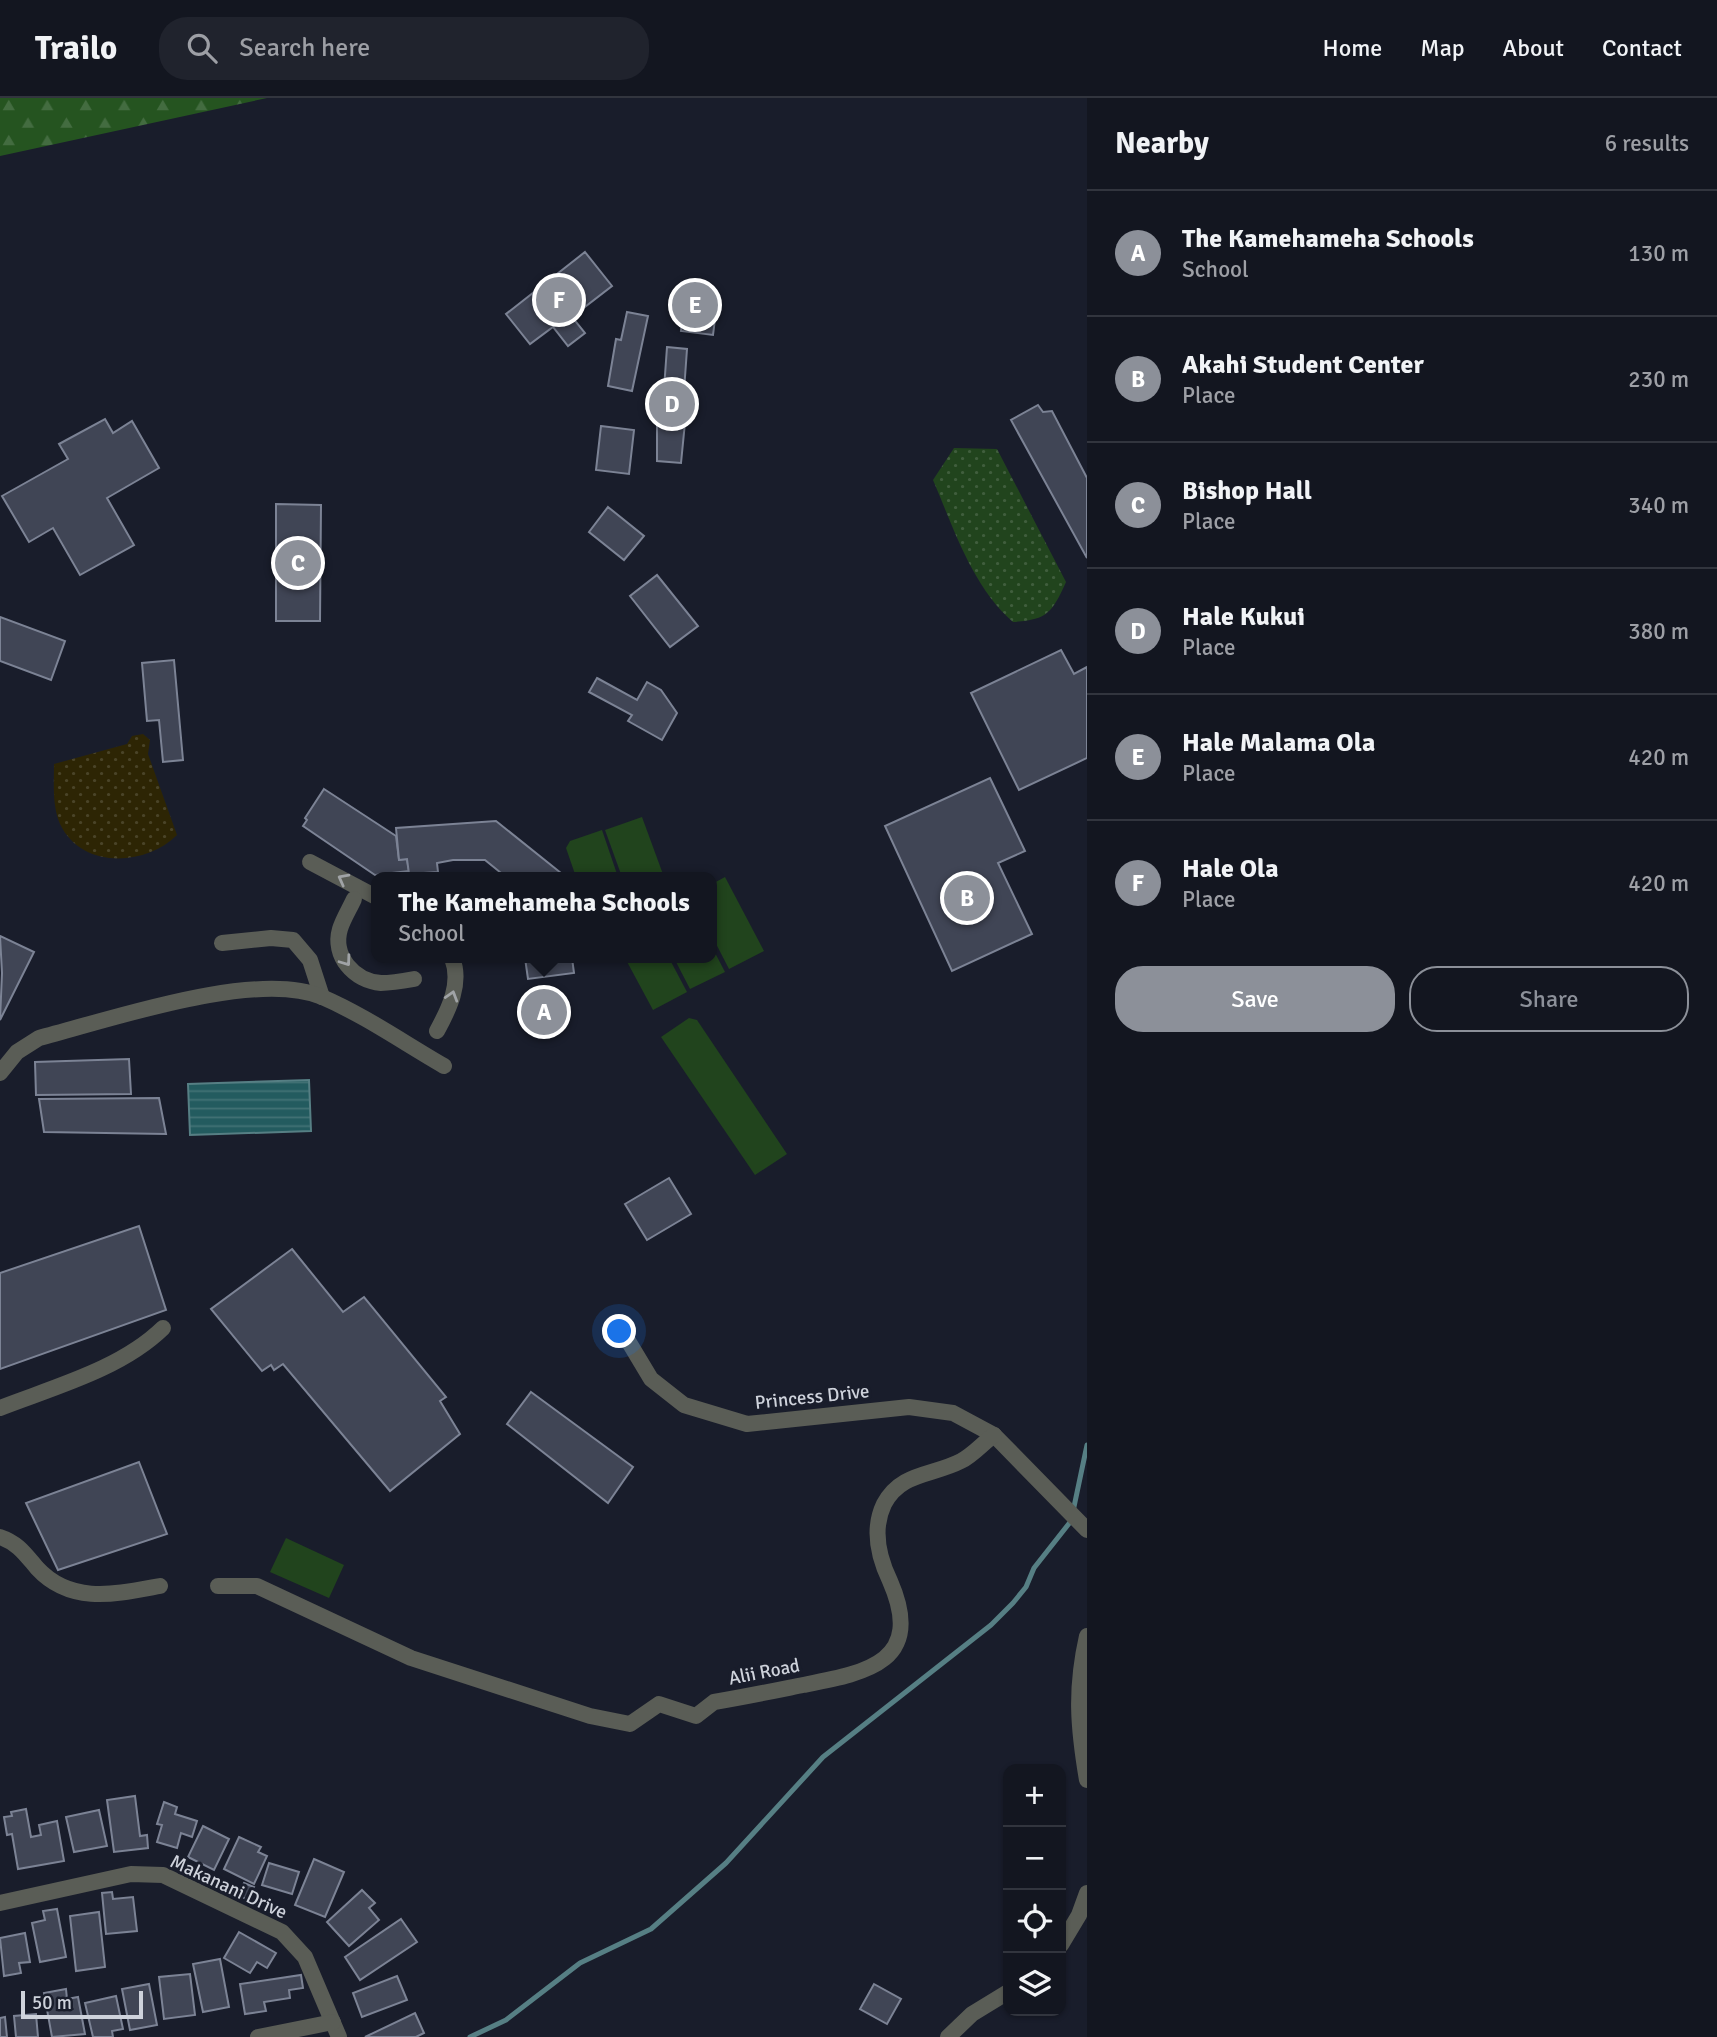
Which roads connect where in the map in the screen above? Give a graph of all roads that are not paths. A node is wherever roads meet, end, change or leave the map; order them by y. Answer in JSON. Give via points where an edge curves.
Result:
{"nodes":[{"id":1,"x":310,"y":862,"type":"dead end"},
{"id":2,"x":371,"y":894,"type":"edge"},
{"id":3,"x":354,"y":899,"type":"dead end"},
{"id":4,"x":222,"y":943,"type":"dead end"},
{"id":5,"x":453,"y":963,"type":"edge"},
{"id":6,"x":414,"y":979,"type":"dead end"},
{"id":7,"x":322,"y":997,"type":"junction"},
{"id":8,"x":436,"y":1031,"type":"dead end"},
{"id":9,"x":444,"y":1066,"type":"dead end"},
{"id":10,"x":0,"y":1073,"type":"edge"},
{"id":11,"x":163,"y":1328,"type":"dead end"},
{"id":12,"x":624,"y":1334,"type":"dead end"},
{"id":13,"x":0,"y":1408,"type":"edge"},
{"id":14,"x":994,"y":1435,"type":"junction"},
{"id":15,"x":1087,"y":1530,"type":"edge"},
{"id":16,"x":0,"y":1537,"type":"edge"},
{"id":17,"x":160,"y":1586,"type":"dead end"},
{"id":18,"x":218,"y":1586,"type":"dead end"},
{"id":19,"x":1087,"y":1636,"type":"edge"},
{"id":20,"x":1087,"y":1780,"type":"edge"},
{"id":21,"x":1087,"y":1893,"type":"edge"},
{"id":22,"x":0,"y":1903,"type":"edge"},
{"id":23,"x":1066,"y":1937,"type":"edge"},
{"id":24,"x":1003,"y":1995,"type":"edge"},
{"id":25,"x":336,"y":2029,"type":"edge"},
{"id":26,"x":258,"y":2037,"type":"edge"},
{"id":27,"x":948,"y":2037,"type":"edge"}],
"edges":[{"from":2,"to":1,"type":"street","one_way":true},
{"from":3,"to":6,"type":"street","one_way":true,"via":[[339,931],[338,951],[348,967],[380,983]]},
{"from":4,"to":7,"type":"street","via":[[293,940],[310,960]]},
{"from":8,"to":5,"type":"street","one_way":true,"via":[[446,1016],[456,981]]},
{"from":7,"to":9,"type":"street"},
{"from":7,"to":10,"type":"street","via":[[285,988],[253,988],[122,1017],[39,1038],[17,1052]]},
{"from":11,"to":13,"type":"street","via":[[150,1341],[114,1361]]},
{"from":12,"to":14,"type":"street","name":"Princess Drive","via":[[651,1379],[684,1405],[747,1424],[909,1407],[953,1413]]},
{"from":14,"to":15,"type":"street","name":"Princess Drive"},
{"from":14,"to":18,"type":"street","name":"Alii Road","via":[[960,1462],[901,1483],[884,1505],[878,1546],[901,1615],[896,1640],[882,1661],[860,1674],[714,1702],[696,1716],[659,1704],[630,1724],[606,1721],[411,1658],[257,1586]]},
{"from":16,"to":17,"type":"street","via":[[17,1545],[38,1568],[69,1589],[99,1596]]},
{"from":19,"to":20,"type":"street","via":[[1079,1672],[1077,1721]]},
{"from":21,"to":23,"type":"street"},
{"from":22,"to":25,"type":"street","name":"Makanani Drive","via":[[131,1874],[163,1875],[282,1933],[306,1957]]},
{"from":24,"to":27,"type":"street","via":[[972,2014]]},
{"from":25,"to":26,"type":"street"}]}
